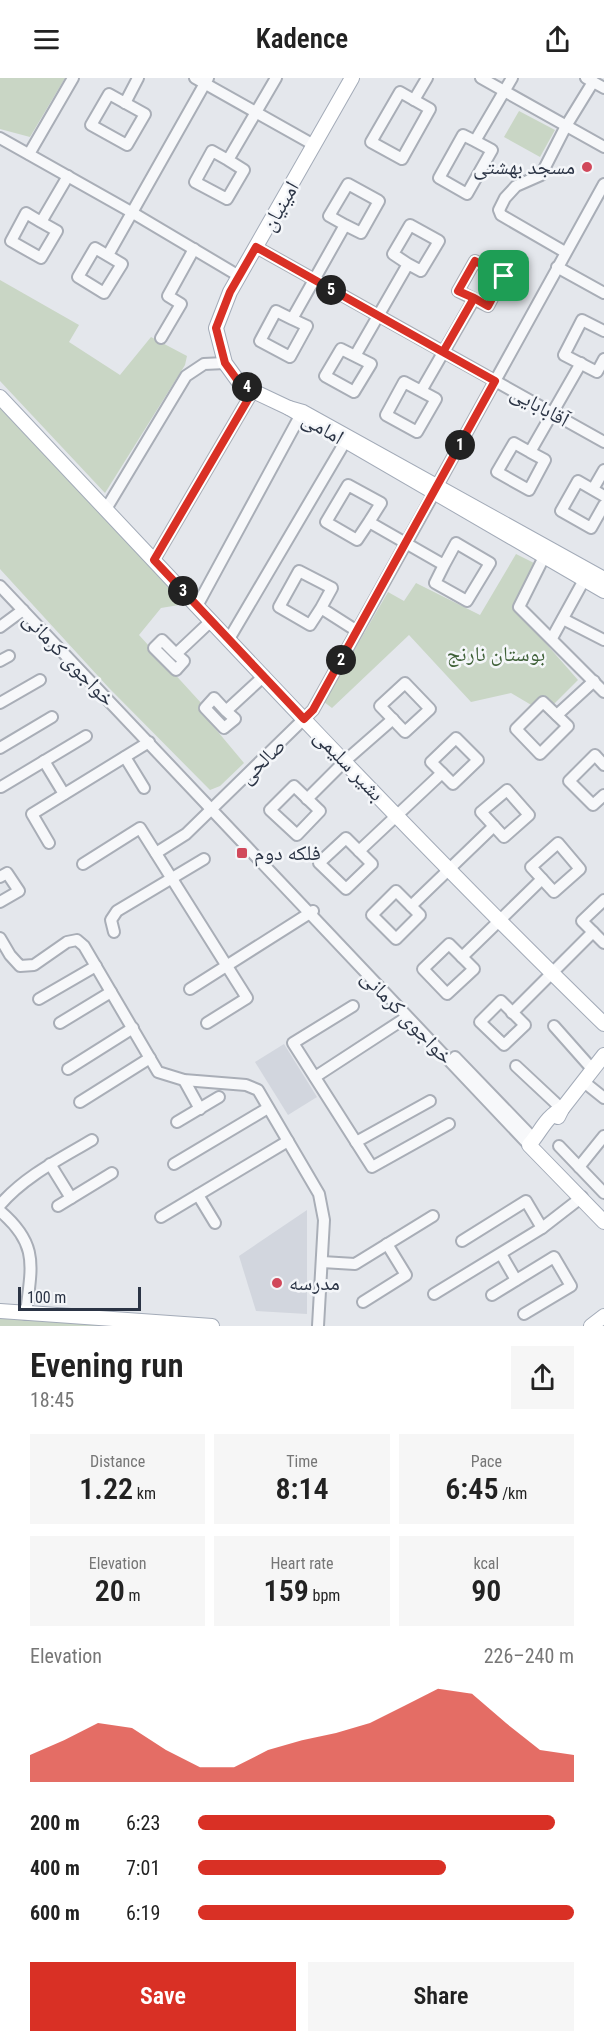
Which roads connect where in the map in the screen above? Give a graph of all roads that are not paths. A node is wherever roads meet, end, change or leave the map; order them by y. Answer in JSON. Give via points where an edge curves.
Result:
{"nodes":[{"id":1,"x":73,"y":78,"type":"edge"},
{"id":2,"x":138,"y":78,"type":"edge"},
{"id":3,"x":276,"y":78,"type":"edge"},
{"id":4,"x":352,"y":78,"type":"edge"},
{"id":5,"x":427,"y":78,"type":"edge"},
{"id":6,"x":481,"y":78,"type":"edge"},
{"id":7,"x":512,"y":78,"type":"edge"},
{"id":8,"x":202,"y":80,"type":"edge"},
{"id":9,"x":589,"y":80,"type":"edge"},
{"id":10,"x":604,"y":88,"type":"edge"},
{"id":11,"x":505,"y":91,"type":"junction"},
{"id":12,"x":414,"y":100,"type":"junction"},
{"id":13,"x":125,"y":103,"type":"junction"},
{"id":14,"x":257,"y":113,"type":"junction"},
{"id":15,"x":566,"y":126,"type":"junction"},
{"id":16,"x":1,"y":141,"type":"edge"},
{"id":17,"x":475,"y":141,"type":"junction"},
{"id":18,"x":314,"y":145,"type":"junction"},
{"id":19,"x":604,"y":147,"type":"edge"},
{"id":20,"x":29,"y":154,"type":"junction"},
{"id":21,"x":228,"y":160,"type":"junction"},
{"id":22,"x":68,"y":176,"type":"junction"},
{"id":23,"x":604,"y":183,"type":"edge"},
{"id":24,"x":133,"y":213,"type":"junction"},
{"id":25,"x":40,"y":222,"type":"junction"},
{"id":26,"x":345,"y":225,"type":"junction"},
{"id":27,"x":256,"y":247,"type":"junction"},
{"id":28,"x":194,"y":249,"type":"junction"},
{"id":29,"x":566,"y":252,"type":"junction"},
{"id":30,"x":108,"y":255,"type":"dead end"},
{"id":31,"x":408,"y":264,"type":"junction"},
{"id":32,"x":557,"y":267,"type":"junction"},
{"id":33,"x":239,"y":276,"type":"junction"},
{"id":34,"x":314,"y":280,"type":"junction"},
{"id":35,"x":604,"y":293,"type":"edge"},
{"id":36,"x":474,"y":298,"type":"junction"},
{"id":37,"x":378,"y":316,"type":"junction"},
{"id":38,"x":292,"y":319,"type":"junction"},
{"id":39,"x":604,"y":331,"type":"edge"},
{"id":40,"x":161,"y":338,"type":"dead end"},
{"id":41,"x":443,"y":352,"type":"junction"},
{"id":42,"x":355,"y":356,"type":"dead end"},
{"id":43,"x":604,"y":359,"type":"edge"},
{"id":44,"x":225,"y":363,"type":"junction"},
{"id":45,"x":581,"y":363,"type":"junction"},
{"id":46,"x":495,"y":381,"type":"junction"},
{"id":47,"x":253,"y":391,"type":"junction"},
{"id":48,"x":421,"y":391,"type":"junction"},
{"id":49,"x":0,"y":397,"type":"edge"},
{"id":50,"x":295,"y":412,"type":"junction"},
{"id":51,"x":551,"y":412,"type":"junction"},
{"id":52,"x":345,"y":442,"type":"junction"},
{"id":53,"x":604,"y":442,"type":"edge"},
{"id":54,"x":530,"y":452,"type":"junction"},
{"id":55,"x":604,"y":470,"type":"edge"},
{"id":56,"x":436,"y":489,"type":"junction"},
{"id":57,"x":593,"y":489,"type":"junction"},
{"id":58,"x":604,"y":495,"type":"edge"},
{"id":59,"x":604,"y":505,"type":"edge"},
{"id":60,"x":106,"y":509,"type":"junction"},
{"id":61,"x":369,"y":522,"type":"junction"},
{"id":62,"x":406,"y":544,"type":"junction"},
{"id":63,"x":544,"y":557,"type":"junction"},
{"id":64,"x":154,"y":560,"type":"junction"},
{"id":65,"x":444,"y":565,"type":"junction"},
{"id":66,"x":604,"y":579,"type":"edge"},
{"id":67,"x":584,"y":580,"type":"junction"},
{"id":68,"x":0,"y":586,"type":"edge"},
{"id":69,"x":604,"y":591,"type":"edge"},
{"id":70,"x":197,"y":606,"type":"junction"},
{"id":71,"x":321,"y":608,"type":"junction"},
{"id":72,"x":23,"y":610,"type":"junction"},
{"id":73,"x":563,"y":619,"type":"junction"},
{"id":74,"x":211,"y":621,"type":"junction"},
{"id":75,"x":0,"y":627,"type":"edge"},
{"id":76,"x":357,"y":631,"type":"junction"},
{"id":77,"x":552,"y":638,"type":"junction"},
{"id":78,"x":229,"y":639,"type":"junction"},
{"id":79,"x":604,"y":640,"type":"edge"},
{"id":80,"x":176,"y":654,"type":"dead end"},
{"id":81,"x":264,"y":676,"type":"junction"},
{"id":82,"x":40,"y":680,"type":"dead end"},
{"id":83,"x":594,"y":681,"type":"junction"},
{"id":84,"x":604,"y":692,"type":"edge"},
{"id":85,"x":0,"y":703,"type":"edge"},
{"id":86,"x":226,"y":711,"type":"dead end"},
{"id":87,"x":557,"y":715,"type":"junction"},
{"id":88,"x":52,"y":717,"type":"dead end"},
{"id":89,"x":304,"y":719,"type":"junction"},
{"id":90,"x":393,"y":719,"type":"junction"},
{"id":91,"x":86,"y":736,"type":"dead end"},
{"id":92,"x":149,"y":742,"type":"junction"},
{"id":93,"x":0,"y":748,"type":"edge"},
{"id":94,"x":125,"y":756,"type":"junction"},
{"id":95,"x":44,"y":761,"type":"junction"},
{"id":96,"x":345,"y":761,"type":"junction"},
{"id":97,"x":604,"y":765,"type":"edge"},
{"id":98,"x":442,"y":773,"type":"dead end"},
{"id":99,"x":1,"y":787,"type":"edge"},
{"id":100,"x":144,"y":788,"type":"dead end"},
{"id":101,"x":64,"y":794,"type":"junction"},
{"id":102,"x":604,"y":795,"type":"edge"},
{"id":103,"x":307,"y":799,"type":"junction"},
{"id":104,"x":212,"y":809,"type":"junction"},
{"id":105,"x":397,"y":814,"type":"junction"},
{"id":106,"x":494,"y":826,"type":"junction"},
{"id":107,"x":49,"y":843,"type":"dead end"},
{"id":108,"x":360,"y":851,"type":"junction"},
{"id":109,"x":156,"y":853,"type":"junction"},
{"id":110,"x":204,"y":859,"type":"dead end"},
{"id":111,"x":83,"y":864,"type":"dead end"},
{"id":112,"x":449,"y":868,"type":"junction"},
{"id":113,"x":0,"y":877,"type":"edge"},
{"id":114,"x":172,"y":878,"type":"junction"},
{"id":115,"x":542,"y":879,"type":"junction"},
{"id":116,"x":604,"y":900,"type":"edge"},
{"id":117,"x":0,"y":902,"type":"edge"},
{"id":118,"x":411,"y":906,"type":"junction"},
{"id":119,"x":311,"y":912,"type":"junction"},
{"id":120,"x":500,"y":920,"type":"junction"},
{"id":121,"x":114,"y":932,"type":"dead end"},
{"id":122,"x":593,"y":932,"type":"junction"},
{"id":123,"x":0,"y":938,"type":"edge"},
{"id":124,"x":604,"y":943,"type":"edge"},
{"id":125,"x":462,"y":957,"type":"junction"},
{"id":126,"x":96,"y":966,"type":"junction"},
{"id":127,"x":227,"y":966,"type":"junction"},
{"id":128,"x":552,"y":974,"type":"junction"},
{"id":129,"x":190,"y":989,"type":"dead end"},
{"id":130,"x":111,"y":992,"type":"junction"},
{"id":131,"x":39,"y":999,"type":"dead end"},
{"id":132,"x":353,"y":1006,"type":"dead end"},
{"id":133,"x":512,"y":1013,"type":"dead end"},
{"id":134,"x":407,"y":1017,"type":"junction"},
{"id":135,"x":60,"y":1023,"type":"dead end"},
{"id":136,"x":207,"y":1023,"type":"dead end"},
{"id":137,"x":604,"y":1024,"type":"edge"},
{"id":138,"x":554,"y":1026,"type":"dead end"},
{"id":139,"x":133,"y":1029,"type":"junction"},
{"id":140,"x":604,"y":1055,"type":"edge"},
{"id":141,"x":150,"y":1058,"type":"junction"},
{"id":142,"x":516,"y":1066,"type":"dead end"},
{"id":143,"x":68,"y":1069,"type":"dead end"},
{"id":144,"x":593,"y":1070,"type":"junction"},
{"id":145,"x":315,"y":1077,"type":"junction"},
{"id":146,"x":184,"y":1080,"type":"junction"},
{"id":147,"x":584,"y":1082,"type":"junction"},
{"id":148,"x":219,"y":1097,"type":"dead end"},
{"id":149,"x":604,"y":1098,"type":"edge"},
{"id":150,"x":430,"y":1101,"type":"dead end"},
{"id":151,"x":80,"y":1102,"type":"dead end"},
{"id":152,"x":268,"y":1108,"type":"junction"},
{"id":153,"x":200,"y":1109,"type":"junction"},
{"id":154,"x":562,"y":1109,"type":"junction"},
{"id":155,"x":177,"y":1122,"type":"dead end"},
{"id":156,"x":449,"y":1124,"type":"dead end"},
{"id":157,"x":604,"y":1136,"type":"edge"},
{"id":158,"x":92,"y":1140,"type":"dead end"},
{"id":159,"x":288,"y":1141,"type":"junction"},
{"id":160,"x":356,"y":1142,"type":"junction"},
{"id":161,"x":532,"y":1142,"type":"junction"},
{"id":162,"x":559,"y":1146,"type":"dead end"},
{"id":163,"x":51,"y":1164,"type":"junction"},
{"id":164,"x":174,"y":1164,"type":"dead end"},
{"id":165,"x":579,"y":1167,"type":"junction"},
{"id":166,"x":112,"y":1173,"type":"dead end"},
{"id":167,"x":604,"y":1193,"type":"edge"},
{"id":168,"x":198,"y":1195,"type":"junction"},
{"id":169,"x":582,"y":1197,"type":"junction"},
{"id":170,"x":71,"y":1198,"type":"junction"},
{"id":171,"x":0,"y":1205,"type":"edge"},
{"id":172,"x":58,"y":1206,"type":"dead end"},
{"id":173,"x":0,"y":1211,"type":"edge"},
{"id":174,"x":604,"y":1212,"type":"edge"},
{"id":175,"x":433,"y":1216,"type":"dead end"},
{"id":176,"x":161,"y":1217,"type":"dead end"},
{"id":177,"x":604,"y":1222,"type":"edge"},
{"id":178,"x":215,"y":1224,"type":"dead end"},
{"id":179,"x":542,"y":1228,"type":"junction"},
{"id":180,"x":462,"y":1241,"type":"dead end"},
{"id":181,"x":387,"y":1244,"type":"junction"},
{"id":182,"x":501,"y":1254,"type":"junction"},
{"id":183,"x":322,"y":1262,"type":"junction"},
{"id":184,"x":516,"y":1280,"type":"junction"},
{"id":185,"x":434,"y":1294,"type":"dead end"},
{"id":186,"x":492,"y":1295,"type":"dead end"},
{"id":187,"x":363,"y":1302,"type":"dead end"},
{"id":188,"x":0,"y":1311,"type":"edge"},
{"id":189,"x":26,"y":1314,"type":"junction"},
{"id":190,"x":525,"y":1314,"type":"dead end"},
{"id":191,"x":604,"y":1316,"type":"edge"},
{"id":192,"x":604,"y":1322,"type":"edge"},
{"id":193,"x":212,"y":1326,"type":"edge"},
{"id":194,"x":318,"y":1326,"type":"edge"},
{"id":195,"x":591,"y":1326,"type":"edge"},
{"id":196,"x":602,"y":1326,"type":"edge"}],
"edges":[{"from":1,"to":20,"type":"street"},
{"from":2,"to":13,"type":"street"},
{"from":3,"to":14,"type":"street"},
{"from":4,"to":18,"type":"main road","name":"امینیان"},
{"from":5,"to":12,"type":"street"},
{"from":6,"to":11,"type":"street"},
{"from":7,"to":11,"type":"street"},
{"from":8,"to":14,"type":"street"},
{"from":8,"to":24,"type":"street"},
{"from":9,"to":10,"type":"street"},
{"from":9,"to":15,"type":"street"},
{"from":11,"to":15,"type":"street"},
{"from":11,"to":17,"type":"street"},
{"from":12,"to":12,"type":"street","via":[[430,109],[402,159],[371,142],[400,92]]},
{"from":13,"to":13,"type":"street","via":[[145,114],[127,145],[91,125],[109,94]]},
{"from":14,"to":18,"type":"street"},
{"from":14,"to":21,"type":"street"},
{"from":15,"to":19,"type":"street"},
{"from":15,"to":29,"type":"street","via":[[541,175],[516,186],[499,213]]},
{"from":16,"to":20,"type":"street"},
{"from":17,"to":17,"type":"street","via":[[492,150],[467,194],[439,178],[463,135]]},
{"from":18,"to":27,"type":"main road","name":"امینیان"},
{"from":20,"to":22,"type":"street"},
{"from":21,"to":21,"type":"street","via":[[244,170],[227,199],[195,182],[212,151]]},
{"from":22,"to":24,"type":"street"},
{"from":22,"to":25,"type":"street"},
{"from":23,"to":29,"type":"street","name":"صالحی"},
{"from":24,"to":28,"type":"street"},
{"from":24,"to":30,"type":"street"},
{"from":25,"to":25,"type":"street","via":[[57,231],[41,258],[11,240],[26,213]]},
{"from":26,"to":26,"type":"street","via":[[329,216],[348,184],[379,201],[361,233]]},
{"from":26,"to":34,"type":"street"},
{"from":27,"to":33,"type":"main road","name":"امینیان"},
{"from":27,"to":34,"type":"street","name":"آقابابایی"},
{"from":28,"to":33,"type":"street"},
{"from":28,"to":40,"type":"street","via":[[168,296],[181,304]]},
{"from":29,"to":32,"type":"street","name":"صالحی"},
{"from":31,"to":31,"type":"street","via":[[393,254],[411,225],[439,241],[422,271]]},
{"from":31,"to":37,"type":"street"},
{"from":32,"to":35,"type":"street"},
{"from":32,"to":46,"type":"street","name":"صالحی"},
{"from":33,"to":44,"type":"main road","name":"امینیان","via":[[216,328]]},
{"from":34,"to":37,"type":"street","name":"آقابابایی"},
{"from":34,"to":38,"type":"street"},
{"from":36,"to":36,"type":"street","via":[[458,291],[475,261],[504,276],[488,306]]},
{"from":36,"to":41,"type":"street"},
{"from":37,"to":41,"type":"street","name":"آقابابایی"},
{"from":37,"to":42,"type":"street"},
{"from":38,"to":38,"type":"street","via":[[307,326],[290,357],[260,341],[276,311]]},
{"from":39,"to":45,"type":"street","via":[[582,320],[564,355]]},
{"from":41,"to":46,"type":"street","name":"آقابابایی"},
{"from":41,"to":48,"type":"street"},
{"from":43,"to":45,"type":"street","via":[[597,372]]},
{"from":44,"to":47,"type":"main road","name":"امینیان","via":[[238,381]]},
{"from":44,"to":60,"type":"street","via":[[204,364],[186,376]]},
{"from":45,"to":51,"type":"street"},
{"from":46,"to":51,"type":"street","name":"آقابابایی"},
{"from":46,"to":56,"type":"street","name":"صالحی"},
{"from":47,"to":50,"type":"main road","name":"امینیان"},
{"from":47,"to":64,"type":"street"},
{"from":48,"to":48,"type":"street","via":[[436,399],[417,432],[386,415],[404,382]]},
{"from":49,"to":60,"type":"main road","name":"بشیر سلیمی"},
{"from":50,"to":52,"type":"main road","name":"امامی"},
{"from":50,"to":56,"type":"main road","name":"امامی","via":[[303,412]]},
{"from":50,"to":70,"type":"street"},
{"from":51,"to":53,"type":"street","name":"آقابابایی"},
{"from":51,"to":54,"type":"street"},
{"from":52,"to":56,"type":"main road","name":"امامی"},
{"from":52,"to":78,"type":"street"},
{"from":54,"to":54,"type":"street","via":[[514,443],[497,472],[528,490],[545,460]]},
{"from":55,"to":57,"type":"street"},
{"from":56,"to":62,"type":"street","name":"صالحی"},
{"from":56,"to":63,"type":"main road","name":"امامی"},
{"from":56,"to":66,"type":"main road","name":"امامی"},
{"from":57,"to":58,"type":"street"},
{"from":57,"to":59,"type":"street","via":[[578,481],[561,511],[591,528]]},
{"from":60,"to":64,"type":"main road","name":"بشیر سلیمی"},
{"from":61,"to":61,"type":"street","via":[[381,503],[348,485],[326,522],[357,540]]},
{"from":61,"to":62,"type":"street"},
{"from":62,"to":65,"type":"street"},
{"from":62,"to":76,"type":"street","name":"صالحی"},
{"from":63,"to":67,"type":"main road","name":"امامی"},
{"from":63,"to":77,"type":"street","via":[[519,607]]},
{"from":64,"to":70,"type":"main road","name":"بشیر سلیمی"},
{"from":65,"to":65,"type":"street","via":[[456,543],[490,563],[467,601],[435,583]]},
{"from":67,"to":69,"type":"main road","name":"امامی"},
{"from":67,"to":73,"type":"street"},
{"from":68,"to":72,"type":"street","name":"خواجوی کرمانی"},
{"from":70,"to":74,"type":"main road","name":"بشیر سلیمی"},
{"from":71,"to":71,"type":"street","via":[[310,625],[279,607],[299,571],[332,588]]},
{"from":71,"to":76,"type":"street"},
{"from":72,"to":75,"type":"street"},
{"from":72,"to":92,"type":"street","name":"خواجوی کرمانی"},
{"from":73,"to":77,"type":"street"},
{"from":73,"to":79,"type":"street"},
{"from":74,"to":78,"type":"main road","name":"بشیر سلیمی"},
{"from":74,"to":80,"type":"street"},
{"from":76,"to":89,"type":"street","name":"صالحی","via":[[313,710]]},
{"from":77,"to":83,"type":"street"},
{"from":78,"to":81,"type":"main road","name":"بشیر سلیمی"},
{"from":81,"to":86,"type":"street"},
{"from":81,"to":89,"type":"main road","name":"بشیر سلیمی"},
{"from":82,"to":85,"type":"street"},
{"from":83,"to":84,"type":"street"},
{"from":83,"to":87,"type":"street"},
{"from":87,"to":87,"type":"street","via":[[568,726],[540,754],[516,729],[543,702]]},
{"from":88,"to":93,"type":"street"},
{"from":89,"to":96,"type":"main road","name":"بشیر سلیمی"},
{"from":89,"to":104,"type":"street","name":"صالحی"},
{"from":90,"to":90,"type":"street","via":[[405,732],[430,709],[405,683],[380,706]]},
{"from":90,"to":96,"type":"street"},
{"from":91,"to":95,"type":"street"},
{"from":92,"to":94,"type":"street"},
{"from":92,"to":104,"type":"street","name":"خواجوی کرمانی"},
{"from":94,"to":100,"type":"street"},
{"from":94,"to":101,"type":"street"},
{"from":95,"to":99,"type":"street"},
{"from":95,"to":101,"type":"street"},
{"from":96,"to":103,"type":"street"},
{"from":96,"to":105,"type":"main road","name":"بشیر سلیمی"},
{"from":97,"to":102,"type":"street","via":[[594,755],[569,781],[593,806]]},
{"from":98,"to":105,"type":"street"},
{"from":101,"to":107,"type":"street","via":[[32,814]]},
{"from":103,"to":103,"type":"street","via":[[320,812],[297,835],[270,810],[294,786]]},
{"from":104,"to":109,"type":"street","name":"صالحی","via":[[186,834]]},
{"from":104,"to":119,"type":"street","name":"خواجوی کرمانی"},
{"from":105,"to":108,"type":"street"},
{"from":105,"to":112,"type":"main road","name":"بشیر سلیمی"},
{"from":106,"to":106,"type":"street","via":[[504,837],[529,815],[507,790],[482,812]]},
{"from":106,"to":112,"type":"street"},
{"from":108,"to":108,"type":"street","via":[[372,864],[346,889],[319,863],[346,838]]},
{"from":109,"to":111,"type":"street","via":[[140,828]]},
{"from":109,"to":114,"type":"street"},
{"from":110,"to":114,"type":"street"},
{"from":112,"to":118,"type":"street"},
{"from":112,"to":120,"type":"main road","name":"بشیر سلیمی"},
{"from":113,"to":117,"type":"street","via":[[7,873],[19,891]]},
{"from":114,"to":121,"type":"street","via":[[117,911],[111,920]]},
{"from":114,"to":127,"type":"street"},
{"from":115,"to":115,"type":"street","via":[[554,892],[580,869],[558,843],[531,867]]},
{"from":115,"to":120,"type":"street"},
{"from":116,"to":122,"type":"street","via":[[582,921]]},
{"from":118,"to":118,"type":"street","via":[[420,915],[396,939],[372,915],[396,891]]},
{"from":119,"to":127,"type":"street"},
{"from":119,"to":134,"type":"street","name":"خواجوی کرمانی"},
{"from":119,"to":161,"type":"street","name":"خواجوی کرمانی"},
{"from":120,"to":125,"type":"street"},
{"from":120,"to":128,"type":"main road","name":"بشیر سلیمی"},
{"from":122,"to":124,"type":"street"},
{"from":122,"to":128,"type":"street"},
{"from":123,"to":126,"type":"street","via":[[20,966],[34,965],[67,942],[77,940]]},
{"from":125,"to":125,"type":"street","via":[[474,969],[447,994],[423,969],[449,945]]},
{"from":126,"to":130,"type":"street"},
{"from":126,"to":131,"type":"street"},
{"from":127,"to":129,"type":"street"},
{"from":127,"to":136,"type":"street","via":[[247,998]]},
{"from":128,"to":133,"type":"street"},
{"from":128,"to":137,"type":"main road","name":"بشیر سلیمی"},
{"from":130,"to":135,"type":"street"},
{"from":130,"to":139,"type":"street"},
{"from":132,"to":145,"type":"street","via":[[293,1043]]},
{"from":134,"to":145,"type":"street"},
{"from":134,"to":161,"type":"street","name":"خواجوی کرمانی"},
{"from":138,"to":144,"type":"street"},
{"from":139,"to":141,"type":"street"},
{"from":139,"to":143,"type":"street"},
{"from":140,"to":144,"type":"main road"},
{"from":141,"to":146,"type":"street","via":[[158,1071]]},
{"from":141,"to":151,"type":"street"},
{"from":142,"to":154,"type":"street"},
{"from":144,"to":147,"type":"main road"},
{"from":145,"to":160,"type":"street"},
{"from":146,"to":152,"type":"street","via":[[246,1085],[258,1090]]},
{"from":146,"to":153,"type":"street"},
{"from":147,"to":149,"type":"street"},
{"from":147,"to":154,"type":"main road"},
{"from":148,"to":153,"type":"street"},
{"from":150,"to":160,"type":"street"},
{"from":152,"to":159,"type":"street"},
{"from":152,"to":164,"type":"street"},
{"from":153,"to":155,"type":"street"},
{"from":154,"to":161,"type":"main road","via":[[555,1112]]},
{"from":156,"to":160,"type":"street","via":[[372,1167]]},
{"from":157,"to":165,"type":"street"},
{"from":158,"to":163,"type":"street"},
{"from":159,"to":168,"type":"street"},
{"from":159,"to":183,"type":"street","via":[[319,1194],[324,1220]]},
{"from":161,"to":169,"type":"main road","name":"خواجوی کرمانی"},
{"from":161,"to":174,"type":"main road","name":"خواجوی کرمانی"},
{"from":162,"to":165,"type":"street"},
{"from":163,"to":170,"type":"street"},
{"from":163,"to":171,"type":"street","via":[[13,1190]]},
{"from":165,"to":167,"type":"street"},
{"from":166,"to":170,"type":"street"},
{"from":168,"to":176,"type":"street"},
{"from":168,"to":178,"type":"street"},
{"from":169,"to":177,"type":"main road","name":"خواجوی کرمانی"},
{"from":169,"to":179,"type":"street"},
{"from":170,"to":172,"type":"street"},
{"from":173,"to":189,"type":"street","via":[[20,1231],[31,1257]]},
{"from":175,"to":181,"type":"street"},
{"from":179,"to":180,"type":"street","via":[[526,1201]]},
{"from":179,"to":182,"type":"street"},
{"from":181,"to":183,"type":"street","via":[[355,1264]]},
{"from":181,"to":187,"type":"street","via":[[406,1275]]},
{"from":182,"to":184,"type":"street"},
{"from":182,"to":185,"type":"street"},
{"from":183,"to":194,"type":"street"},
{"from":184,"to":186,"type":"street"},
{"from":184,"to":190,"type":"street","via":[[554,1257],[571,1286]]},
{"from":188,"to":189,"type":"main road"},
{"from":189,"to":193,"type":"main road"},
{"from":191,"to":195,"type":"main road"},
{"from":192,"to":196,"type":"main road"}]}
